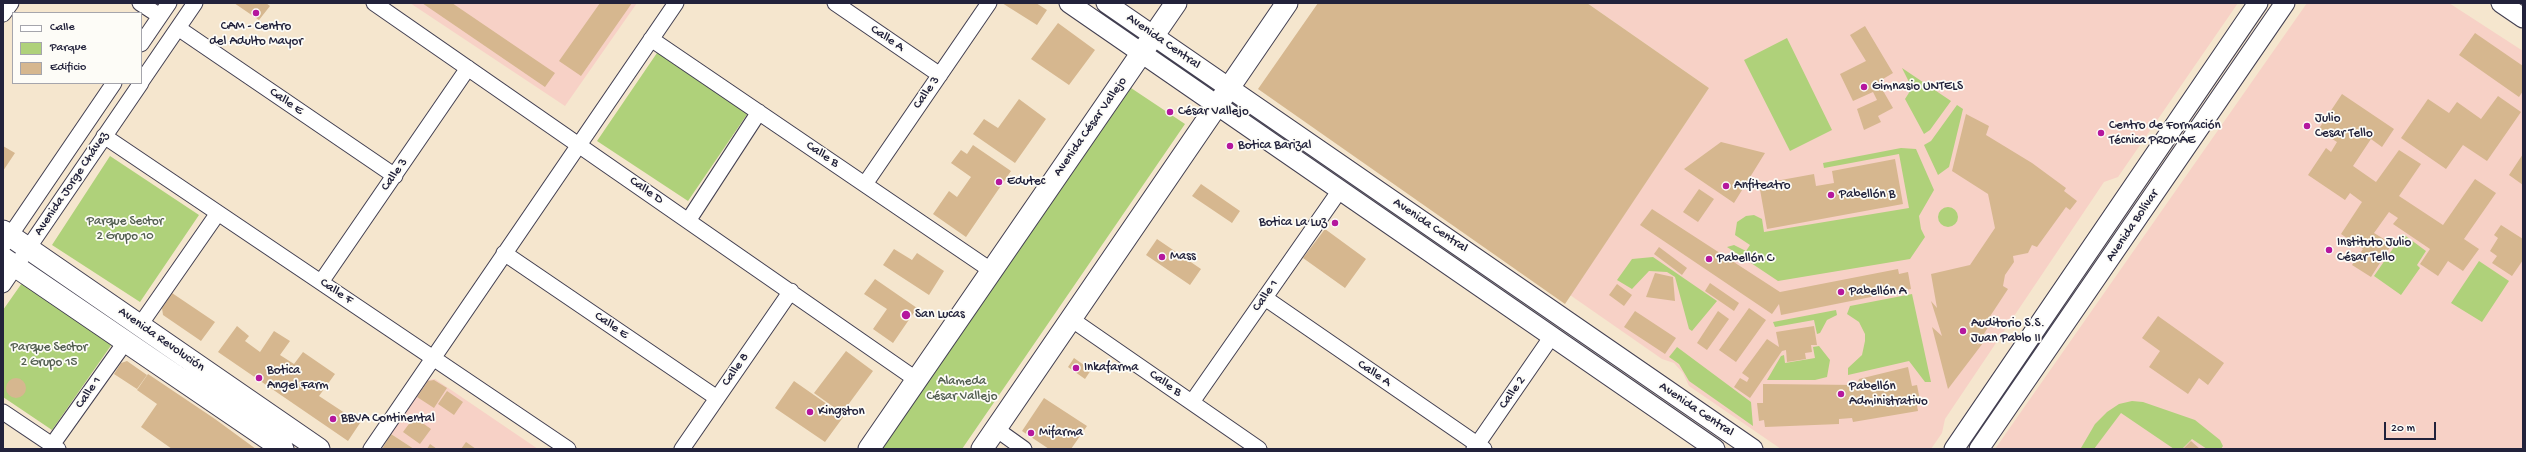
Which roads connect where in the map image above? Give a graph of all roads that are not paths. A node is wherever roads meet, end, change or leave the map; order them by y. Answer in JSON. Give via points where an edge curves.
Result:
{"nodes":[{"id":1,"x":11,"y":3,"type":"edge"},
{"id":2,"x":140,"y":3,"type":"edge"},
{"id":3,"x":169,"y":3,"type":"edge"},
{"id":4,"x":195,"y":3,"type":"edge"},
{"id":5,"x":374,"y":3,"type":"edge"},
{"id":6,"x":676,"y":3,"type":"edge"},
{"id":7,"x":835,"y":3,"type":"edge"},
{"id":8,"x":989,"y":3,"type":"edge"},
{"id":9,"x":1069,"y":3,"type":"edge"},
{"id":10,"x":1106,"y":3,"type":"edge"},
{"id":11,"x":1176,"y":3,"type":"edge"},
{"id":12,"x":1287,"y":3,"type":"edge"},
{"id":13,"x":2258,"y":3,"type":"edge"},
{"id":14,"x":2286,"y":3,"type":"edge"},
{"id":15,"x":2501,"y":3,"type":"edge"},
{"id":16,"x":3,"y":14,"type":"edge"},
{"id":17,"x":160,"y":16,"type":"junction"},
{"id":18,"x":2523,"y":18,"type":"edge"},
{"id":19,"x":178,"y":28,"type":"junction"},
{"id":20,"x":1154,"y":36,"type":"junction"},
{"id":21,"x":651,"y":39,"type":"junction"},
{"id":22,"x":142,"y":43,"type":"edge"},
{"id":23,"x":1142,"y":54,"type":"junction"},
{"id":24,"x":2218,"y":62,"type":"junction"},
{"id":25,"x":468,"y":68,"type":"junction"},
{"id":26,"x":2238,"y":74,"type":"junction"},
{"id":27,"x":940,"y":75,"type":"junction"},
{"id":28,"x":142,"y":82,"type":"edge"},
{"id":29,"x":113,"y":84,"type":"edge"},
{"id":30,"x":140,"y":84,"type":"edge"},
{"id":31,"x":1229,"y":88,"type":"junction"},
{"id":32,"x":1218,"y":105,"type":"junction"},
{"id":33,"x":759,"y":112,"type":"junction"},
{"id":34,"x":2183,"y":113,"type":"junction"},
{"id":35,"x":2201,"y":125,"type":"junction"},
{"id":36,"x":104,"y":136,"type":"junction"},
{"id":37,"x":579,"y":145,"type":"junction"},
{"id":38,"x":395,"y":176,"type":"junction"},
{"id":39,"x":865,"y":184,"type":"junction"},
{"id":40,"x":1340,"y":190,"type":"junction"},
{"id":41,"x":218,"y":212,"type":"junction"},
{"id":42,"x":688,"y":221,"type":"junction"},
{"id":43,"x":5,"y":238,"type":"edge"},
{"id":44,"x":28,"y":248,"type":"junction"},
{"id":45,"x":504,"y":253,"type":"junction"},
{"id":46,"x":9,"y":262,"type":"edge"},
{"id":47,"x":992,"y":271,"type":"junction"},
{"id":48,"x":321,"y":282,"type":"junction"},
{"id":49,"x":3,"y":285,"type":"edge"},
{"id":50,"x":791,"y":292,"type":"junction"},
{"id":51,"x":1265,"y":298,"type":"junction"},
{"id":52,"x":1071,"y":319,"type":"junction"},
{"id":53,"x":140,"y":325,"type":"junction"},
{"id":54,"x":1552,"y":336,"type":"junction"},
{"id":55,"x":126,"y":341,"type":"junction"},
{"id":56,"x":433,"y":358,"type":"junction"},
{"id":57,"x":917,"y":380,"type":"junction"},
{"id":58,"x":1992,"y":393,"type":"junction"},
{"id":59,"x":717,"y":398,"type":"junction"},
{"id":60,"x":1192,"y":402,"type":"junction"},
{"id":61,"x":2010,"y":405,"type":"junction"},
{"id":62,"x":3,"y":412,"type":"edge"},
{"id":63,"x":996,"y":429,"type":"junction"},
{"id":64,"x":55,"y":447,"type":"edge"},
{"id":65,"x":1479,"y":447,"type":"edge"},
{"id":66,"x":283,"y":449,"type":"edge"},
{"id":67,"x":319,"y":449,"type":"edge"},
{"id":68,"x":371,"y":449,"type":"edge"},
{"id":69,"x":568,"y":449,"type":"edge"},
{"id":70,"x":682,"y":449,"type":"edge"},
{"id":71,"x":869,"y":449,"type":"edge"},
{"id":72,"x":982,"y":449,"type":"edge"},
{"id":73,"x":1024,"y":449,"type":"edge"},
{"id":74,"x":1260,"y":449,"type":"edge"},
{"id":75,"x":1715,"y":449,"type":"edge"},
{"id":76,"x":1753,"y":449,"type":"edge"},
{"id":77,"x":1954,"y":449,"type":"edge"},
{"id":78,"x":1979,"y":449,"type":"edge"}],
"edges":[{"from":1,"to":16,"type":"street"},
{"from":2,"to":17,"type":"street"},
{"from":3,"to":17,"type":"street"},
{"from":4,"to":19,"type":"street","name":"Avenida Jorge Chávez"},
{"from":5,"to":25,"type":"street","name":"Calle D"},
{"from":6,"to":21,"type":"street"},
{"from":7,"to":27,"type":"street","name":"Calle A"},
{"from":8,"to":27,"type":"street","name":"Calle 3"},
{"from":9,"to":23,"type":"street","name":"Avenida Central"},
{"from":10,"to":20,"type":"street","name":"Avenida Central"},
{"from":11,"to":20,"type":"main road","name":"Avenida César Vallejo"},
{"from":12,"to":31,"type":"main road"},
{"from":13,"to":24,"type":"street","name":"Avenida Bolívar"},
{"from":14,"to":26,"type":"street","name":"Avenida Bolívar"},
{"from":15,"to":18,"type":"street"},
{"from":17,"to":22,"type":"street"},
{"from":19,"to":28,"type":"street","name":"Avenida Jorge Chávez"},
{"from":19,"to":38,"type":"street","name":"Calle E"},
{"from":20,"to":23,"type":"main road","name":"Avenida César Vallejo"},
{"from":20,"to":31,"type":"street","name":"Avenida Central"},
{"from":21,"to":33,"type":"street","name":"Calle B"},
{"from":21,"to":37,"type":"street"},
{"from":23,"to":32,"type":"street","name":"Avenida Central"},
{"from":23,"to":47,"type":"main road","name":"Avenida César Vallejo"},
{"from":24,"to":26,"type":"street"},
{"from":24,"to":34,"type":"street","name":"Avenida Bolívar"},
{"from":25,"to":37,"type":"street","name":"Calle D"},
{"from":25,"to":38,"type":"street","name":"Calle 3"},
{"from":26,"to":35,"type":"street","name":"Avenida Bolívar"},
{"from":27,"to":39,"type":"street","name":"Calle 3"},
{"from":29,"to":43,"type":"street","name":"Avenida Jorge Chávez"},
{"from":30,"to":36,"type":"street","name":"Avenida Jorge Chávez"},
{"from":31,"to":32,"type":"main road"},
{"from":31,"to":76,"type":"street","name":"Avenida Central"},
{"from":32,"to":40,"type":"street","name":"Avenida Central"},
{"from":32,"to":52,"type":"main road"},
{"from":33,"to":39,"type":"street","name":"Calle B"},
{"from":33,"to":42,"type":"street"},
{"from":34,"to":35,"type":"street"},
{"from":34,"to":58,"type":"street","name":"Avenida Bolívar"},
{"from":35,"to":61,"type":"street","name":"Avenida Bolívar"},
{"from":36,"to":41,"type":"street","name":"Calle F"},
{"from":36,"to":44,"type":"street","name":"Avenida Jorge Chávez"},
{"from":37,"to":42,"type":"street","name":"Calle D"},
{"from":37,"to":45,"type":"street"},
{"from":38,"to":48,"type":"street","name":"Calle 3"},
{"from":39,"to":47,"type":"street","name":"Calle B"},
{"from":40,"to":51,"type":"street","name":"Calle 1"},
{"from":40,"to":54,"type":"street","name":"Avenida Central"},
{"from":41,"to":48,"type":"street","name":"Calle F"},
{"from":41,"to":53,"type":"street"},
{"from":42,"to":50,"type":"street","name":"Calle D"},
{"from":43,"to":44,"type":"main road","name":"Avenida Revolución"},
{"from":44,"to":46,"type":"street","name":"Avenida Jorge Chávez"},
{"from":44,"to":53,"type":"main road","name":"Avenida Revolución"},
{"from":45,"to":56,"type":"street"},
{"from":45,"to":59,"type":"street","name":"Calle E"},
{"from":46,"to":49,"type":"street","name":"Avenida Jorge Chávez"},
{"from":46,"to":55,"type":"main road","name":"Avenida Revolución"},
{"from":47,"to":57,"type":"main road","name":"Avenida César Vallejo"},
{"from":48,"to":56,"type":"street","name":"Calle F"},
{"from":50,"to":57,"type":"street","name":"Calle D"},
{"from":50,"to":59,"type":"street","name":"Calle 8"},
{"from":51,"to":60,"type":"street","name":"Calle 1"},
{"from":51,"to":65,"type":"street","name":"Calle A"},
{"from":52,"to":60,"type":"street","name":"Calle B"},
{"from":52,"to":63,"type":"main road"},
{"from":53,"to":67,"type":"main road","name":"Avenida Revolución"},
{"from":54,"to":65,"type":"street","name":"Calle 2"},
{"from":54,"to":75,"type":"street","name":"Avenida Central"},
{"from":55,"to":64,"type":"street","name":"Calle 1"},
{"from":55,"to":66,"type":"main road","name":"Avenida Revolución"},
{"from":56,"to":68,"type":"street"},
{"from":56,"to":69,"type":"street","name":"Calle F"},
{"from":57,"to":71,"type":"main road","name":"Avenida César Vallejo"},
{"from":58,"to":61,"type":"street"},
{"from":58,"to":77,"type":"street","name":"Avenida Bolívar"},
{"from":59,"to":70,"type":"street","name":"Calle 8"},
{"from":60,"to":74,"type":"street","name":"Calle B"},
{"from":61,"to":78,"type":"street","name":"Avenida Bolívar"},
{"from":62,"to":64,"type":"street"},
{"from":63,"to":72,"type":"main road"},
{"from":63,"to":73,"type":"street"}]}
